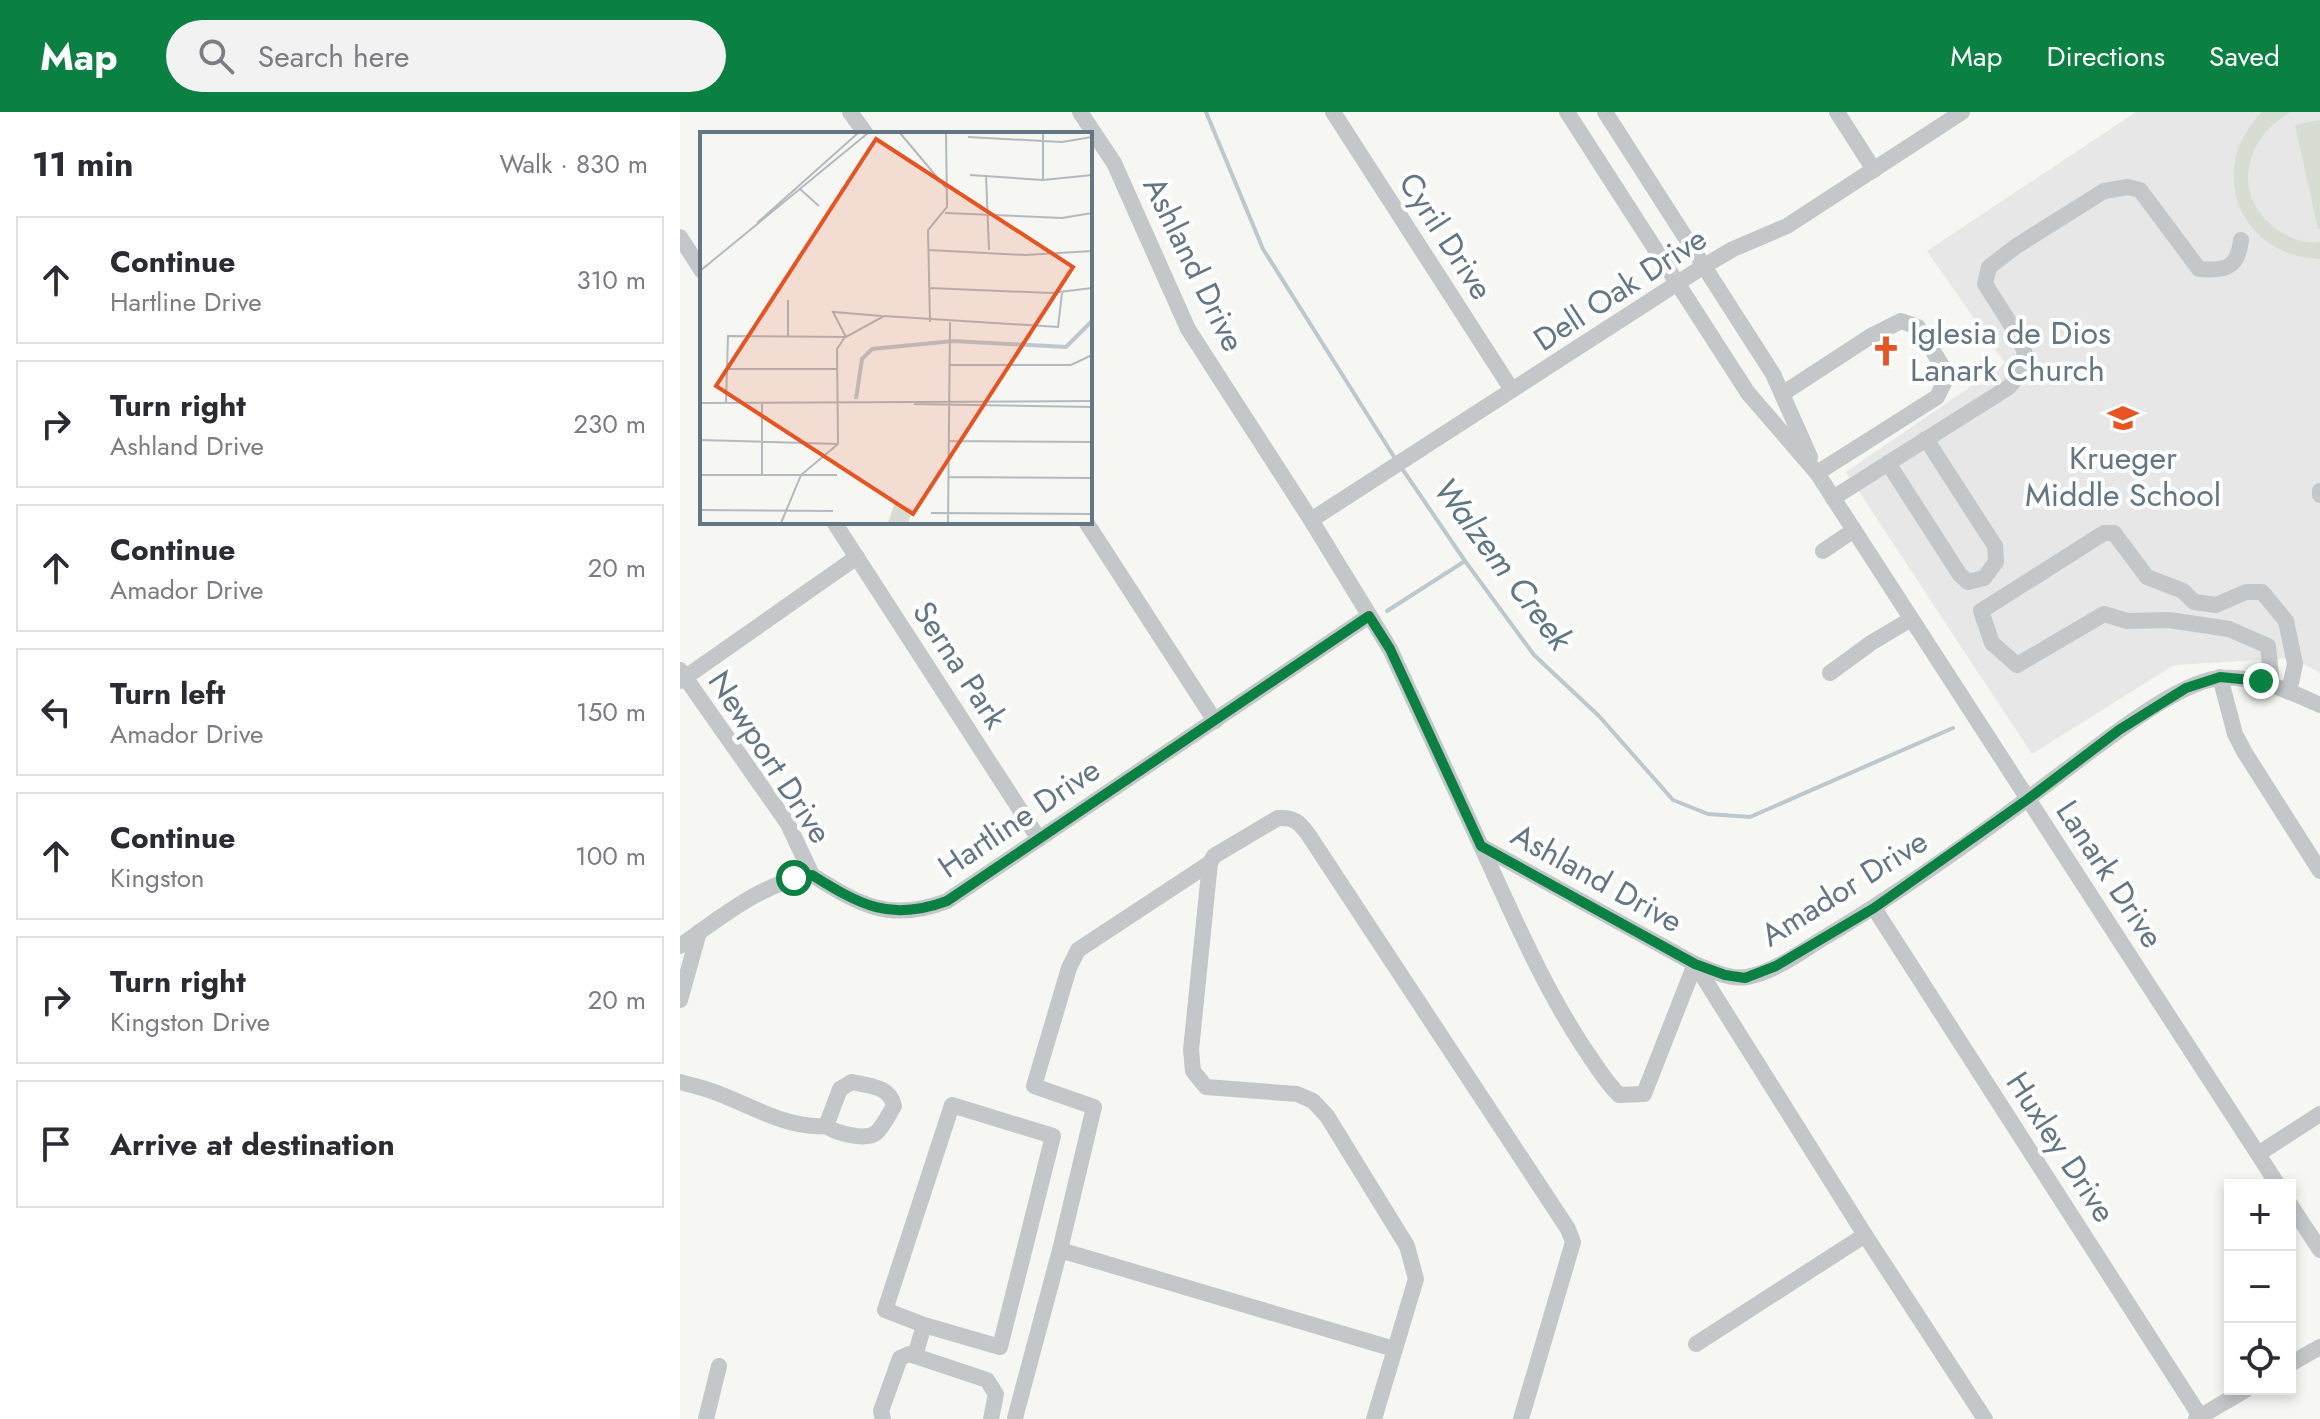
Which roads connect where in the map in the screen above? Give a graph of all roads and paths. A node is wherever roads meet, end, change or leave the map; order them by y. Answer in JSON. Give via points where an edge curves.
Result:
{"nodes":[{"id":1,"x":850,"y":112,"type":"edge"},
{"id":2,"x":1080,"y":112,"type":"edge"},
{"id":3,"x":1333,"y":112,"type":"edge"},
{"id":4,"x":1567,"y":112,"type":"edge"},
{"id":5,"x":1605,"y":112,"type":"edge"},
{"id":6,"x":1837,"y":112,"type":"edge"},
{"id":7,"x":1957,"y":113,"type":"edge"},
{"id":8,"x":865,"y":132,"type":"edge"},
{"id":9,"x":1874,"y":170,"type":"junction"},
{"id":10,"x":680,"y":237,"type":"edge"},
{"id":11,"x":2241,"y":240,"type":"dead end"},
{"id":12,"x":1704,"y":266,"type":"junction"},
{"id":13,"x":700,"y":268,"type":"edge"},
{"id":14,"x":1677,"y":284,"type":"junction"},
{"id":15,"x":1512,"y":390,"type":"junction"},
{"id":16,"x":1782,"y":394,"type":"junction"},
{"id":17,"x":1926,"y":439,"type":"junction"},
{"id":18,"x":1888,"y":463,"type":"junction"},
{"id":19,"x":1817,"y":473,"type":"junction"},
{"id":20,"x":1833,"y":498,"type":"junction"},
{"id":21,"x":1311,"y":520,"type":"junction"},
{"id":22,"x":835,"y":524,"type":"edge"},
{"id":23,"x":1087,"y":524,"type":"edge"},
{"id":24,"x":1854,"y":530,"type":"junction"},
{"id":25,"x":1823,"y":551,"type":"dead end"},
{"id":26,"x":857,"y":557,"type":"junction"},
{"id":27,"x":1369,"y":616,"type":"junction"},
{"id":28,"x":1911,"y":619,"type":"junction"},
{"id":29,"x":1830,"y":673,"type":"dead end"},
{"id":30,"x":682,"y":676,"type":"edge"},
{"id":31,"x":2220,"y":677,"type":"junction"},
{"id":32,"x":2272,"y":685,"type":"junction"},
{"id":33,"x":2289,"y":692,"type":"junction"},
{"id":34,"x":2320,"y":705,"type":"edge"},
{"id":35,"x":1215,"y":721,"type":"junction"},
{"id":36,"x":2028,"y":799,"type":"junction"},
{"id":37,"x":1039,"y":839,"type":"junction"},
{"id":38,"x":1481,"y":846,"type":"junction"},
{"id":39,"x":1210,"y":863,"type":"junction"},
{"id":40,"x":2320,"y":871,"type":"edge"},
{"id":41,"x":812,"y":875,"type":"junction"},
{"id":42,"x":1874,"y":908,"type":"junction"},
{"id":43,"x":699,"y":932,"type":"junction"},
{"id":44,"x":680,"y":946,"type":"edge"},
{"id":45,"x":1695,"y":964,"type":"junction"},
{"id":46,"x":680,"y":1000,"type":"edge"},
{"id":47,"x":680,"y":1082,"type":"edge"},
{"id":48,"x":2320,"y":1114,"type":"edge"},
{"id":49,"x":826,"y":1126,"type":"dead end"},
{"id":50,"x":2258,"y":1154,"type":"junction"},
{"id":51,"x":2274,"y":1179,"type":"edge"},
{"id":52,"x":2296,"y":1213,"type":"edge"},
{"id":53,"x":1865,"y":1235,"type":"junction"},
{"id":54,"x":1060,"y":1250,"type":"junction"},
{"id":55,"x":2320,"y":1250,"type":"edge"},
{"id":56,"x":924,"y":1325,"type":"junction"},
{"id":57,"x":1696,"y":1344,"type":"dead end"},
{"id":58,"x":2320,"y":1347,"type":"edge"},
{"id":59,"x":1394,"y":1349,"type":"junction"},
{"id":60,"x":915,"y":1356,"type":"junction"},
{"id":61,"x":2296,"y":1361,"type":"edge"},
{"id":62,"x":719,"y":1366,"type":"dead end"},
{"id":63,"x":2237,"y":1395,"type":"edge"},
{"id":64,"x":1015,"y":1418,"type":"edge"},
{"id":65,"x":2198,"y":1418,"type":"edge"},
{"id":66,"x":706,"y":1419,"type":"edge"},
{"id":67,"x":883,"y":1419,"type":"edge"},
{"id":68,"x":991,"y":1419,"type":"edge"},
{"id":69,"x":1374,"y":1419,"type":"edge"},
{"id":70,"x":1521,"y":1419,"type":"edge"},
{"id":71,"x":1985,"y":1419,"type":"edge"}],
"edges":[{"from":1,"to":8,"type":"street"},
{"from":2,"to":21,"type":"street","name":"Ashland Drive","via":[[1114,163],[1188,329]]},
{"from":3,"to":15,"type":"street","name":"Cyril Drive"},
{"from":4,"to":14,"type":"street","name":"Lanark Drive"},
{"from":5,"to":12,"type":"street","name":"Lanark Drive"},
{"from":6,"to":9,"type":"street"},
{"from":7,"to":9,"type":"street","name":"Dell Oak Drive"},
{"from":9,"to":12,"type":"street","name":"Dell Oak Drive","via":[[1787,226]]},
{"from":10,"to":13,"type":"street"},
{"from":11,"to":17,"type":"street","via":[[2240,253],[2228,267],[2199,269],[2140,190],[2128,187],[2104,191],[2028,239],[1989,267],[1985,284],[2020,339],[2028,363],[2009,387]]},
{"from":12,"to":14,"type":"street","name":"Dell Oak Drive"},
{"from":12,"to":16,"type":"street","name":"Lanark Drive"},
{"from":14,"to":15,"type":"street","name":"Dell Oak Drive"},
{"from":14,"to":19,"type":"street","name":"Lanark Drive","via":[[1748,393]]},
{"from":15,"to":21,"type":"street","name":"Dell Oak Drive"},
{"from":16,"to":19,"type":"street","name":"Lanark Drive"},
{"from":16,"to":19,"type":"street","via":[[1901,321],[1918,327],[1944,369],[1946,379],[1937,397]]},
{"from":17,"to":18,"type":"street"},
{"from":17,"to":18,"type":"street","via":[[1995,546],[1996,562],[1984,578],[1968,582],[1960,575]]},
{"from":18,"to":20,"type":"street"},
{"from":19,"to":20,"type":"street","name":"Lanark Drive"},
{"from":20,"to":24,"type":"street","name":"Lanark Drive"},
{"from":21,"to":27,"type":"street","name":"Ashland Drive"},
{"from":22,"to":26,"type":"street","name":"Serna Park"},
{"from":23,"to":35,"type":"street"},
{"from":24,"to":25,"type":"street"},
{"from":24,"to":28,"type":"street","name":"Lanark Drive"},
{"from":26,"to":30,"type":"street"},
{"from":26,"to":37,"type":"street","name":"Serna Park"},
{"from":27,"to":35,"type":"street","name":"Hartline Drive"},
{"from":27,"to":38,"type":"street","name":"Ashland Drive","via":[[1390,649]]},
{"from":28,"to":29,"type":"street"},
{"from":28,"to":36,"type":"street","name":"Lanark Drive"},
{"from":30,"to":41,"type":"street","name":"Newport Drive","via":[[788,824]]},
{"from":31,"to":32,"type":"street"},
{"from":31,"to":36,"type":"street","name":"Amador Drive","via":[[2186,688],[2119,730]]},
{"from":31,"to":40,"type":"street","via":[[2235,734]]},
{"from":32,"to":33,"type":"street"},
{"from":32,"to":33,"type":"street","via":[[2268,646],[2229,629],[2169,620],[2127,621],[2104,614],[2017,665],[1992,643],[1981,611],[2104,533],[2114,533],[2147,577],[2183,591],[2194,602],[2216,605],[2246,592],[2262,592],[2286,621],[2295,664]]},
{"from":33,"to":34,"type":"street"},
{"from":35,"to":37,"type":"street","name":"Hartline Drive"},
{"from":36,"to":42,"type":"street","name":"Amador Drive"},
{"from":36,"to":50,"type":"street","name":"Lanark Drive"},
{"from":37,"to":41,"type":"street","name":"Hartline Drive","via":[[947,901],[906,912],[854,901]]},
{"from":38,"to":45,"type":"street","name":"Ashland Drive"},
{"from":38,"to":45,"type":"street","via":[[1541,974],[1619,1095],[1644,1094]]},
{"from":39,"to":54,"type":"street","via":[[1078,950],[1069,968],[1034,1086],[1094,1107]]},
{"from":39,"to":59,"type":"street","via":[[1193,1071],[1206,1087],[1297,1094],[1327,1116],[1407,1246],[1416,1279]]},
{"from":39,"to":70,"type":"street","via":[[1278,818],[1298,821],[1568,1229],[1573,1242]]},
{"from":41,"to":43,"type":"street","via":[[779,883]]},
{"from":42,"to":45,"type":"street","name":"Amador Drive","via":[[1776,966],[1745,978]]},
{"from":42,"to":65,"type":"street","name":"Huxley Drive"},
{"from":43,"to":44,"type":"street"},
{"from":43,"to":46,"type":"street"},
{"from":45,"to":53,"type":"street","name":"Ashland Drive"},
{"from":47,"to":49,"type":"street","via":[[811,1127]]},
{"from":48,"to":50,"type":"street"},
{"from":50,"to":51,"type":"street","name":"Lanark Drive"},
{"from":52,"to":55,"type":"street"},
{"from":53,"to":57,"type":"street"},
{"from":53,"to":71,"type":"street","name":"Ashland Drive"},
{"from":54,"to":59,"type":"street"},
{"from":54,"to":64,"type":"street"},
{"from":56,"to":56,"type":"street","via":[[1000,1347],[1053,1136],[952,1105],[885,1310]]},
{"from":56,"to":60,"type":"street"},
{"from":58,"to":61,"type":"street"},
{"from":59,"to":69,"type":"street"},
{"from":60,"to":67,"type":"street","via":[[900,1358],[881,1411]]},
{"from":60,"to":68,"type":"street","via":[[987,1380],[996,1394]]},
{"from":62,"to":66,"type":"street"},
{"from":63,"to":65,"type":"street"}]}
